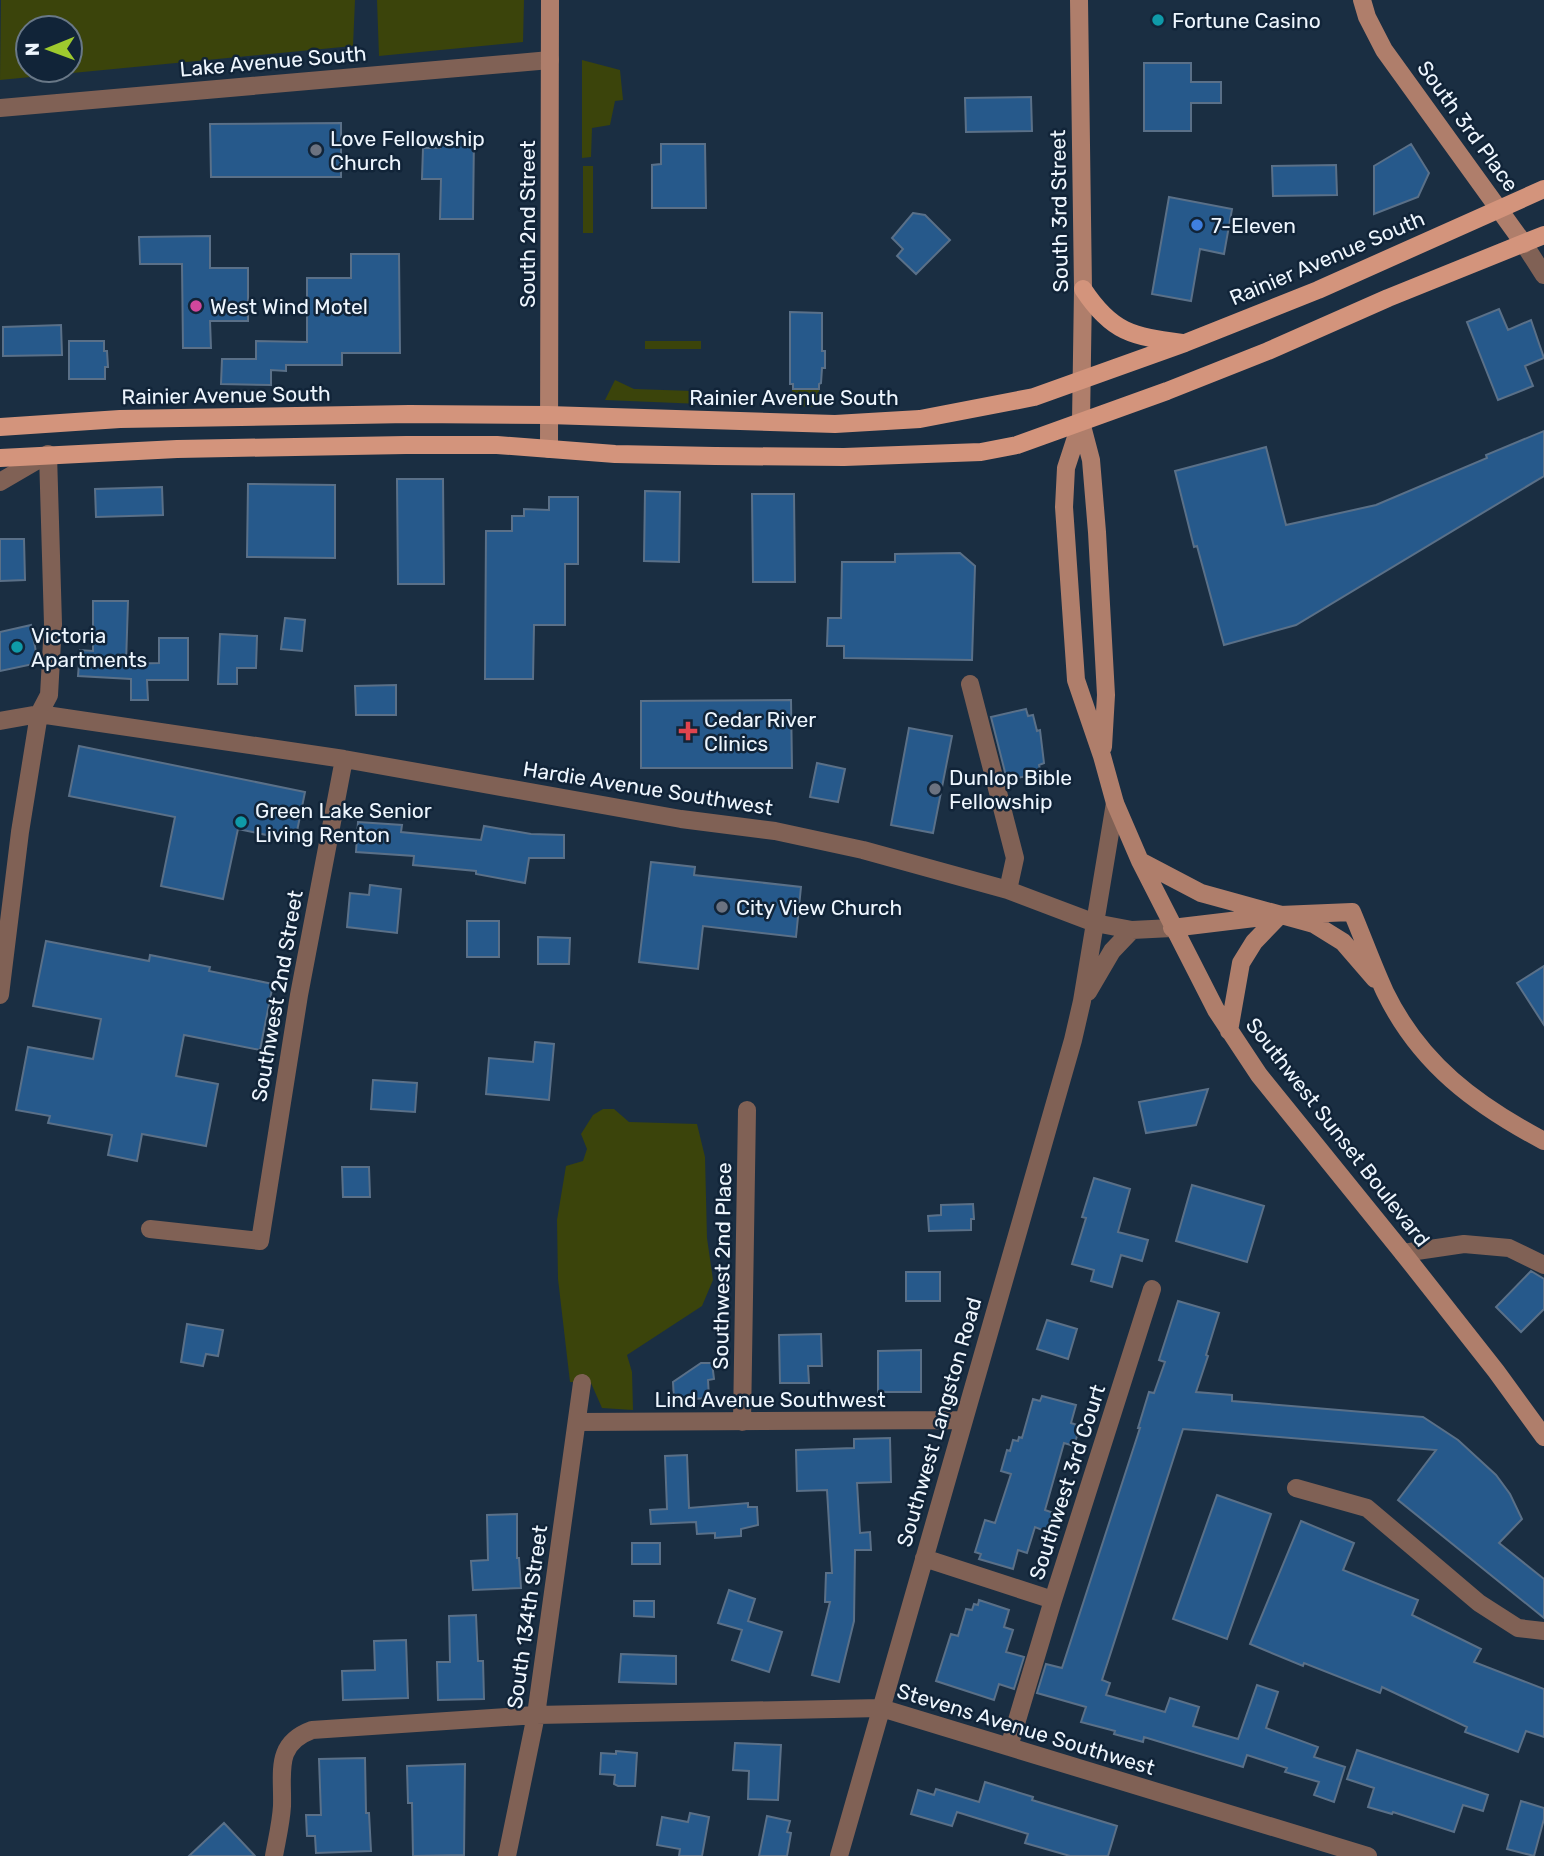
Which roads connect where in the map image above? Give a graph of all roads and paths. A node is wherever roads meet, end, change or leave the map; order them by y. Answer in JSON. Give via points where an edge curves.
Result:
{"nodes":[{"id":1,"x":550,"y":0,"type":"edge"},
{"id":2,"x":1079,"y":0,"type":"edge"},
{"id":3,"x":1362,"y":0,"type":"edge"},
{"id":4,"x":551,"y":60,"type":"junction"},
{"id":5,"x":0,"y":108,"type":"edge"},
{"id":6,"x":1544,"y":189,"type":"edge"},
{"id":7,"x":1500,"y":207,"type":"junction"},
{"id":8,"x":1544,"y":235,"type":"edge"},
{"id":9,"x":1524,"y":244,"type":"junction"},
{"id":10,"x":1544,"y":275,"type":"edge"},
{"id":11,"x":1083,"y":289,"type":"junction"},
{"id":12,"x":1185,"y":343,"type":"junction"},
{"id":13,"x":1082,"y":379,"type":"junction"},
{"id":14,"x":548,"y":415,"type":"junction"},
{"id":15,"x":1081,"y":422,"type":"junction"},
{"id":16,"x":0,"y":427,"type":"edge"},
{"id":17,"x":549,"y":449,"type":"junction"},
{"id":18,"x":48,"y":454,"type":"junction"},
{"id":19,"x":0,"y":458,"type":"edge"},
{"id":20,"x":0,"y":482,"type":"edge"},
{"id":21,"x":970,"y":684,"type":"dead end"},
{"id":22,"x":39,"y":714,"type":"junction"},
{"id":23,"x":0,"y":720,"type":"edge"},
{"id":24,"x":1102,"y":756,"type":"junction"},
{"id":25,"x":344,"y":759,"type":"junction"},
{"id":26,"x":1115,"y":803,"type":"junction"},
{"id":27,"x":1140,"y":861,"type":"junction"},
{"id":28,"x":1008,"y":890,"type":"junction"},
{"id":29,"x":1280,"y":915,"type":"junction"},
{"id":30,"x":1095,"y":923,"type":"junction"},
{"id":31,"x":1172,"y":928,"type":"junction"},
{"id":32,"x":1132,"y":930,"type":"junction"},
{"id":33,"x":1386,"y":993,"type":"junction"},
{"id":34,"x":0,"y":995,"type":"edge"},
{"id":35,"x":1082,"y":1001,"type":"junction"},
{"id":36,"x":1229,"y":1031,"type":"junction"},
{"id":37,"x":747,"y":1110,"type":"dead end"},
{"id":38,"x":1544,"y":1142,"type":"edge"},
{"id":39,"x":150,"y":1229,"type":"dead end"},
{"id":40,"x":1403,"y":1252,"type":"junction"},
{"id":41,"x":1544,"y":1265,"type":"edge"},
{"id":42,"x":1152,"y":1289,"type":"dead end"},
{"id":43,"x":582,"y":1383,"type":"dead end"},
{"id":44,"x":963,"y":1420,"type":"junction"},
{"id":45,"x":578,"y":1422,"type":"junction"},
{"id":46,"x":743,"y":1422,"type":"junction"},
{"id":47,"x":1544,"y":1437,"type":"edge"},
{"id":48,"x":1296,"y":1488,"type":"dead end"},
{"id":49,"x":923,"y":1558,"type":"junction"},
{"id":50,"x":1053,"y":1600,"type":"junction"},
{"id":51,"x":1544,"y":1631,"type":"edge"},
{"id":52,"x":881,"y":1708,"type":"junction"},
{"id":53,"x":536,"y":1715,"type":"junction"},
{"id":54,"x":1009,"y":1747,"type":"junction"},
{"id":55,"x":274,"y":1856,"type":"edge"},
{"id":56,"x":507,"y":1856,"type":"edge"},
{"id":57,"x":839,"y":1856,"type":"edge"},
{"id":58,"x":1368,"y":1856,"type":"edge"}],
"edges":[{"from":1,"to":4,"type":"main road","name":"South 2nd Street"},
{"from":2,"to":11,"type":"main road","name":"South 3rd Street"},
{"from":3,"to":7,"type":"main road","name":"South 3rd Place","via":[[1384,50]]},
{"from":4,"to":5,"type":"street","name":"Lake Avenue South"},
{"from":4,"to":14,"type":"main road","name":"South 2nd Street"},
{"from":6,"to":7,"type":"main road","name":"Rainier Avenue South"},
{"from":7,"to":9,"type":"main road","name":"South 3rd Place"},
{"from":7,"to":12,"type":"main road","name":"Rainier Avenue South","via":[[1318,290]]},
{"from":8,"to":9,"type":"main road"},
{"from":9,"to":10,"type":"street","name":"South 3rd Place"},
{"from":9,"to":15,"type":"main road","via":[[1268,351]]},
{"from":11,"to":12,"type":"main road","via":[[1097,310],[1128,332]]},
{"from":11,"to":13,"type":"main road","name":"South 3rd Street"},
{"from":12,"to":13,"type":"main road","name":"Rainier Avenue South"},
{"from":13,"to":14,"type":"main road","name":"Rainier Avenue South","via":[[1034,397],[920,419],[835,424]]},
{"from":13,"to":15,"type":"main road","name":"South 3rd Street"},
{"from":14,"to":16,"type":"main road","name":"Rainier Avenue South","via":[[120,419]]},
{"from":14,"to":17,"type":"main road","name":"South 2nd Street"},
{"from":15,"to":17,"type":"main road","via":[[1017,445],[981,452],[755,457]]},
{"from":15,"to":24,"type":"main road","name":"Southwest Sunset Boulevard","via":[[1091,460],[1098,546],[1106,695]]},
{"from":15,"to":24,"type":"main road","name":"Southwest Sunset Boulevard","via":[[1066,468],[1068,580],[1076,680]]},
{"from":17,"to":18,"type":"main road","via":[[418,444]]},
{"from":18,"to":19,"type":"main road"},
{"from":18,"to":20,"type":"street"},
{"from":18,"to":22,"type":"street","via":[[53,624],[49,695]]},
{"from":21,"to":28,"type":"street","via":[[1015,858]]},
{"from":22,"to":23,"type":"street","name":"Hardie Avenue Southwest"},
{"from":22,"to":25,"type":"street","name":"Hardie Avenue Southwest"},
{"from":22,"to":34,"type":"street"},
{"from":24,"to":26,"type":"main road","name":"Southwest Sunset Boulevard"},
{"from":25,"to":28,"type":"street","name":"Hardie Avenue Southwest","via":[[681,819],[775,831]]},
{"from":25,"to":39,"type":"street","name":"Southwest 2nd Street","via":[[299,995],[260,1241]]},
{"from":26,"to":27,"type":"main road","name":"Southwest Sunset Boulevard"},
{"from":26,"to":30,"type":"street","name":"Southwest Langston Road"},
{"from":27,"to":29,"type":"main road","via":[[1201,893]]},
{"from":27,"to":31,"type":"main road","name":"Southwest Sunset Boulevard"},
{"from":28,"to":30,"type":"street","name":"Hardie Avenue Southwest"},
{"from":29,"to":31,"type":"main road","name":"Hardie Avenue Southwest"},
{"from":29,"to":33,"type":"main road","name":"Hardie Avenue Southwest","via":[[1306,921],[1343,942]]},
{"from":29,"to":33,"type":"main road","name":"Hardie Avenue Southwest","via":[[1352,912]]},
{"from":29,"to":36,"type":"main road","via":[[1241,963]]},
{"from":30,"to":32,"type":"street","name":"Hardie Avenue Southwest"},
{"from":30,"to":35,"type":"street","name":"Southwest Langston Road"},
{"from":31,"to":32,"type":"street","name":"Hardie Avenue Southwest"},
{"from":31,"to":36,"type":"main road","name":"Southwest Sunset Boulevard"},
{"from":32,"to":35,"type":"street","name":"Southwest Langston Road","via":[[1112,951]]},
{"from":33,"to":38,"type":"main road","name":"Hardie Avenue Southwest","via":[[1420,1046],[1448,1077],[1489,1111]]},
{"from":35,"to":44,"type":"street","name":"Southwest Langston Road"},
{"from":36,"to":40,"type":"main road","name":"Southwest Sunset Boulevard","via":[[1259,1075]]},
{"from":37,"to":46,"type":"street","name":"Southwest 2nd Place"},
{"from":40,"to":41,"type":"street","via":[[1464,1244],[1509,1248]]},
{"from":40,"to":47,"type":"main road","name":"Southwest Sunset Boulevard"},
{"from":42,"to":50,"type":"street","name":"Southwest 3rd Court"},
{"from":43,"to":45,"type":"street","name":"South 134th Street"},
{"from":44,"to":46,"type":"street","name":"Lind Avenue Southwest"},
{"from":44,"to":49,"type":"street","name":"Southwest Langston Road"},
{"from":45,"to":46,"type":"street","name":"Lind Avenue Southwest"},
{"from":45,"to":53,"type":"street","name":"South 134th Street"},
{"from":48,"to":51,"type":"street","via":[[1367,1508],[1479,1603],[1518,1628]]},
{"from":49,"to":50,"type":"street","name":"Southwest 3rd Court"},
{"from":49,"to":52,"type":"street","name":"Southwest Langston Road"},
{"from":50,"to":54,"type":"street"},
{"from":52,"to":53,"type":"street","name":"Stevens Avenue Southwest"},
{"from":52,"to":54,"type":"street","name":"Stevens Avenue Southwest"},
{"from":52,"to":57,"type":"street","name":"Southwest Langston Road"},
{"from":53,"to":55,"type":"street","name":"Stevens Avenue Southwest","via":[[300,1734],[290,1743],[281,1766],[281,1823]]},
{"from":53,"to":56,"type":"street","name":"South 134th Street"},
{"from":54,"to":58,"type":"street","name":"Stevens Avenue Southwest"}]}
